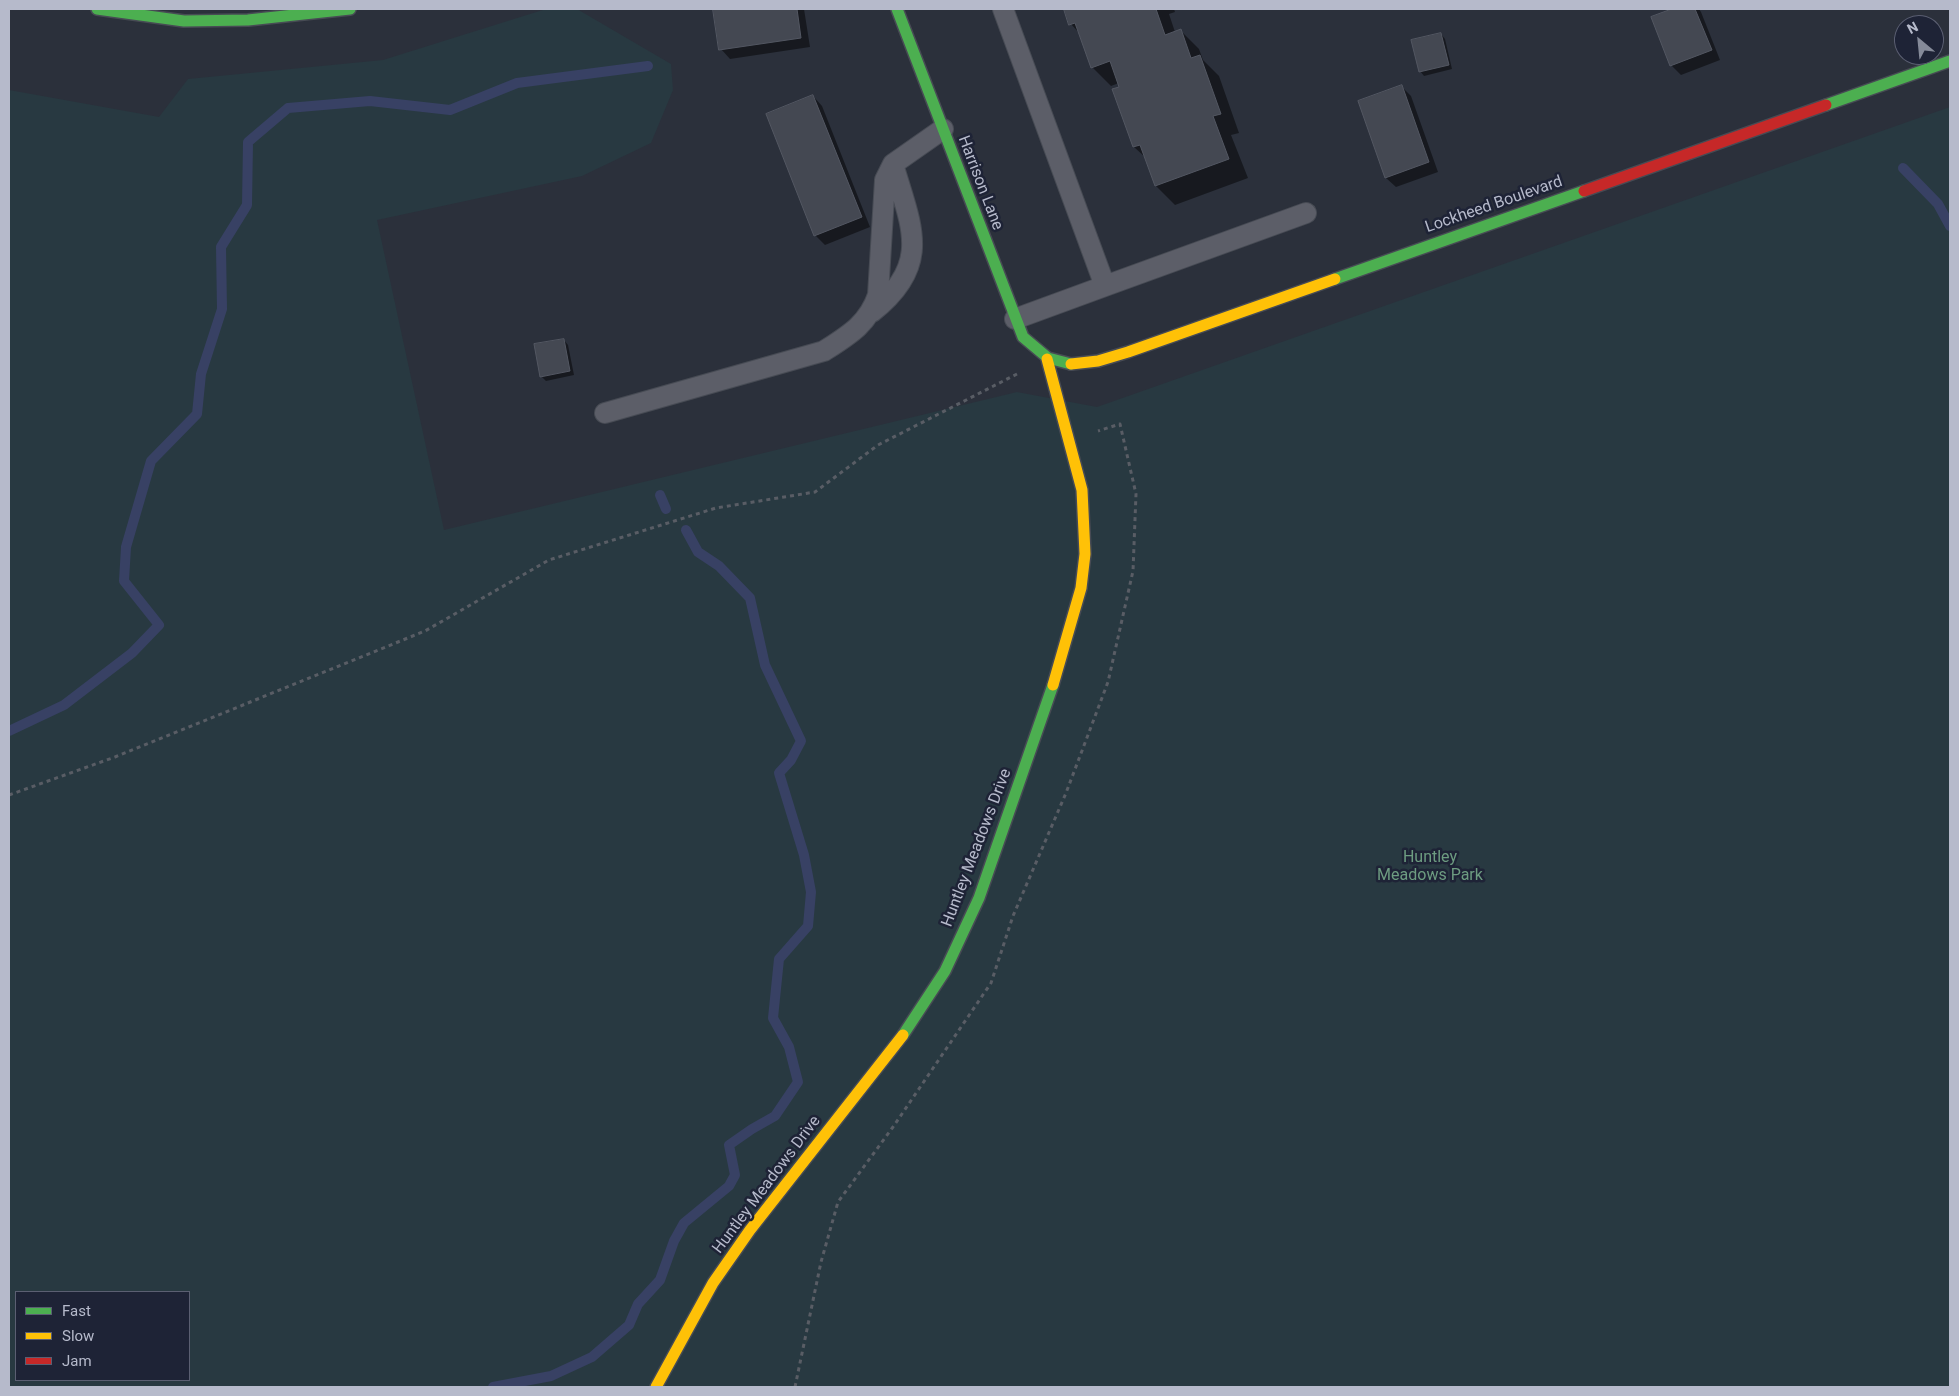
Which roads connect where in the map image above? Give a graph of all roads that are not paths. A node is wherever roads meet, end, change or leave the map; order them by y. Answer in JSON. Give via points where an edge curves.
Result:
{"nodes":[{"id":1,"x":350,"y":9,"type":"edge"},
{"id":2,"x":897,"y":9,"type":"edge"},
{"id":3,"x":1003,"y":9,"type":"edge"},
{"id":4,"x":108,"y":10,"type":"edge"},
{"id":5,"x":1950,"y":61,"type":"edge"},
{"id":6,"x":943,"y":129,"type":"junction"},
{"id":7,"x":893,"y":164,"type":"junction"},
{"id":8,"x":1306,"y":213,"type":"dead end"},
{"id":9,"x":1105,"y":286,"type":"junction"},
{"id":10,"x":872,"y":312,"type":"junction"},
{"id":11,"x":1014,"y":319,"type":"junction"},
{"id":12,"x":1047,"y":359,"type":"junction"},
{"id":13,"x":605,"y":413,"type":"dead end"},
{"id":14,"x":656,"y":1387,"type":"edge"}],
"edges":[{"from":1,"to":4,"type":"street","via":[[221,21],[184,21]]},
{"from":2,"to":6,"type":"street","name":"Harrison Lane"},
{"from":3,"to":9,"type":"lane"},
{"from":5,"to":12,"type":"street","name":"Lockheed Boulevard","via":[[1128,352],[1079,365]]},
{"from":6,"to":7,"type":"lane"},
{"from":6,"to":11,"type":"street","name":"Harrison Lane"},
{"from":7,"to":10,"type":"lane","via":[[885,180],[878,295]]},
{"from":7,"to":10,"type":"lane","via":[[913,230],[912,250],[892,296]]},
{"from":8,"to":9,"type":"lane"},
{"from":9,"to":11,"type":"lane"},
{"from":10,"to":13,"type":"lane","via":[[851,334],[824,351]]},
{"from":11,"to":12,"type":"street","name":"Harrison Lane","via":[[1023,337]]},
{"from":12,"to":14,"type":"street","name":"Huntley Meadows Drive","via":[[1082,490],[1085,524],[1082,580],[1054,683],[979,898],[945,971],[904,1034],[750,1230],[713,1283]]}]}
